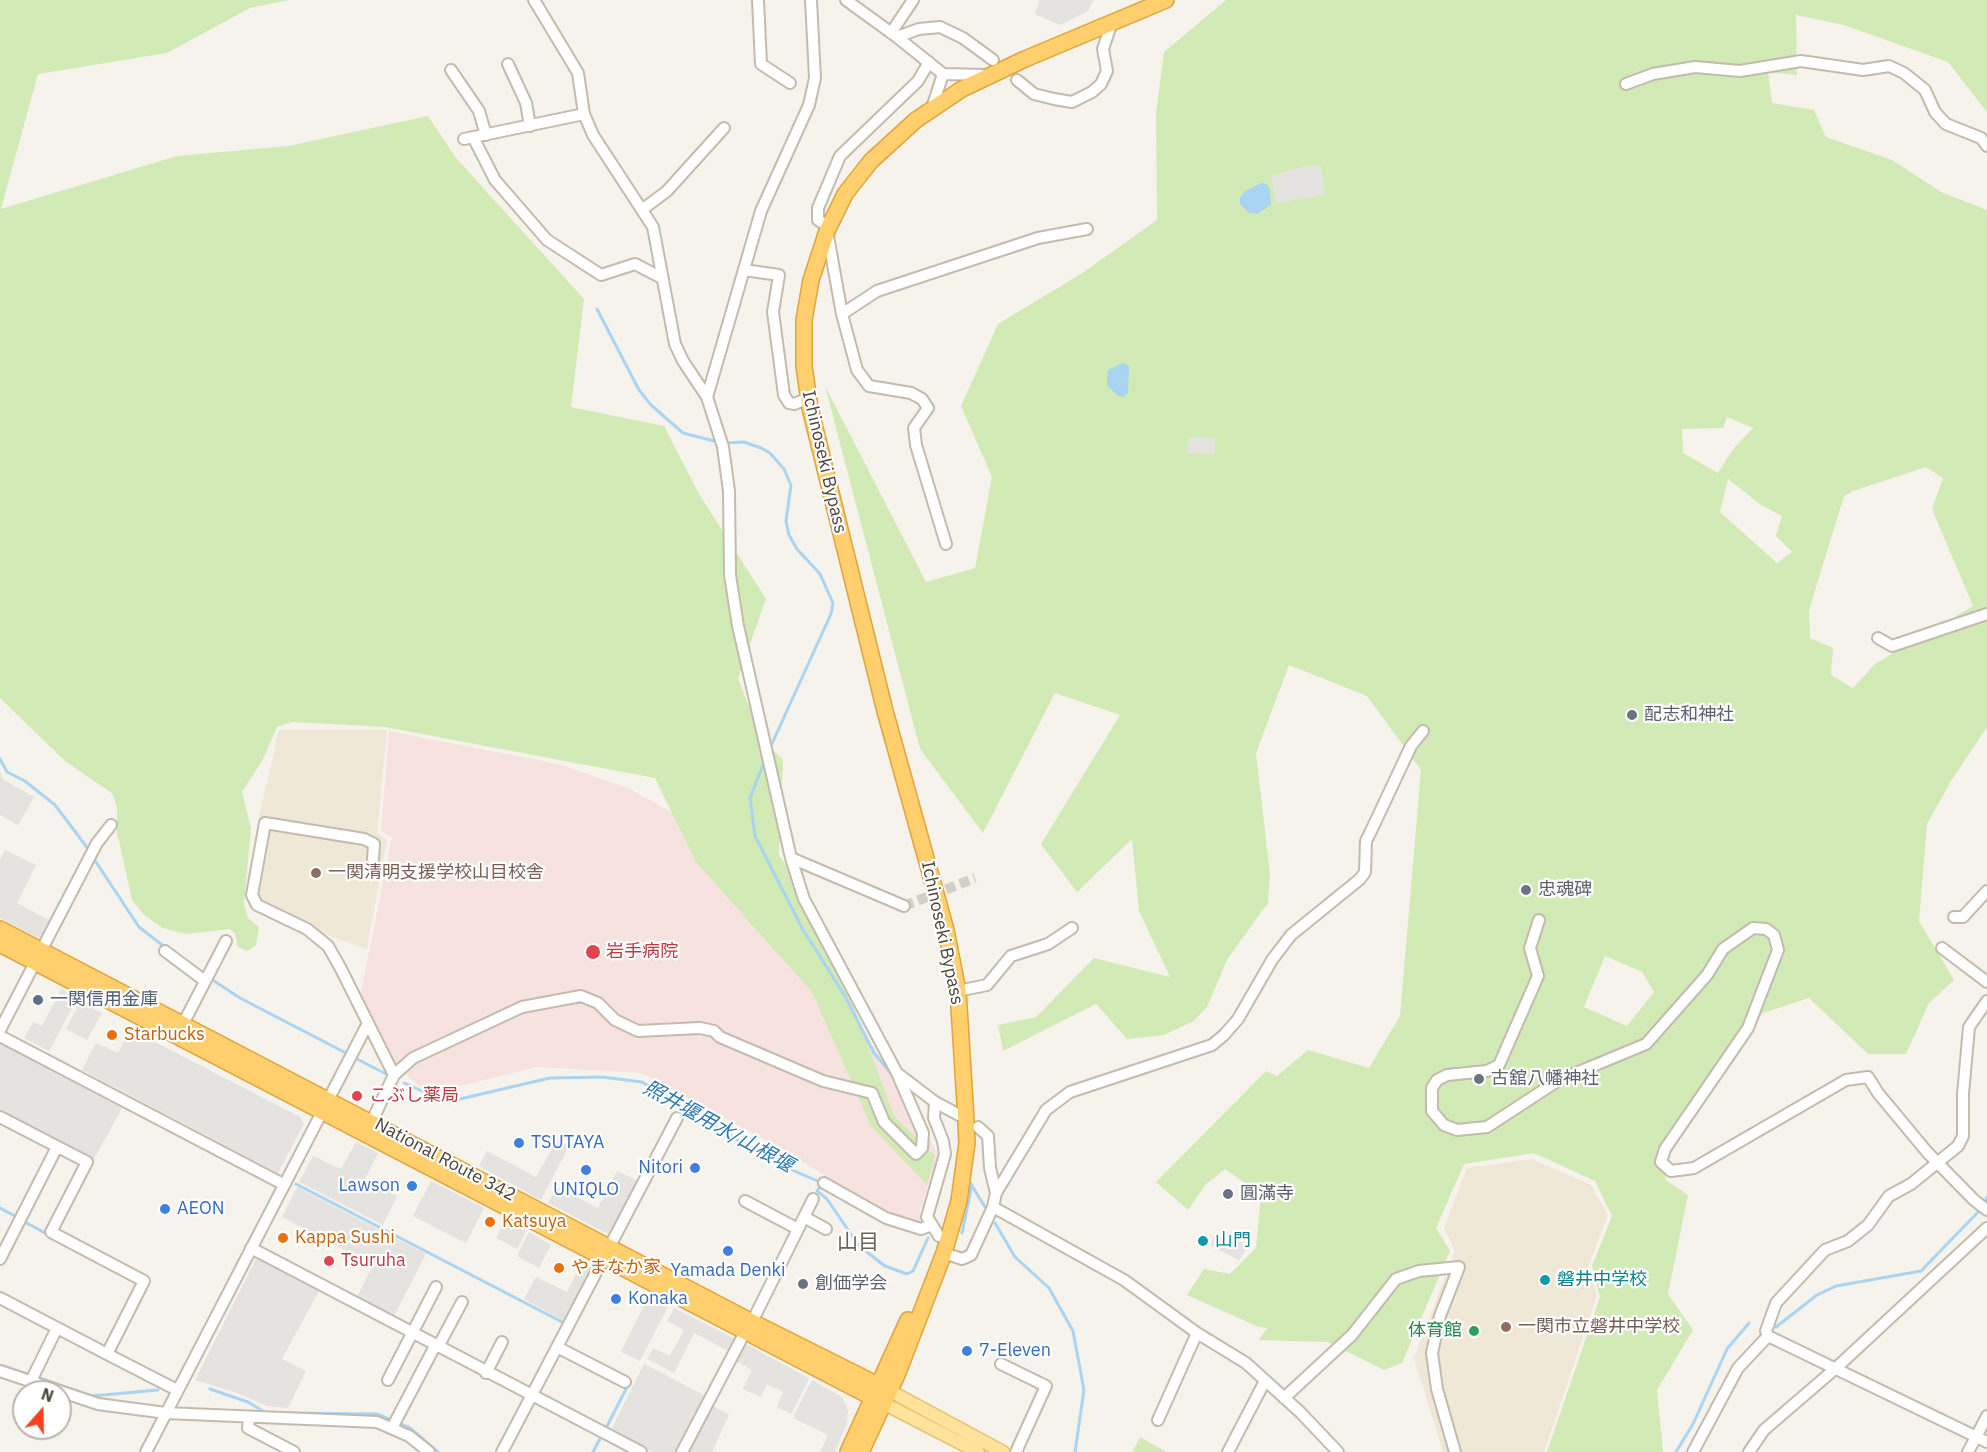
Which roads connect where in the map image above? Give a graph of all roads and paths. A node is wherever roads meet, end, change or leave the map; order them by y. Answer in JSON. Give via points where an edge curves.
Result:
{"nodes":[{"id":1,"x":534,"y":0,"type":"edge"},
{"id":2,"x":758,"y":0,"type":"edge"},
{"id":3,"x":811,"y":0,"type":"edge"},
{"id":4,"x":846,"y":0,"type":"edge"},
{"id":5,"x":913,"y":0,"type":"edge"},
{"id":6,"x":1166,"y":0,"type":"edge"},
{"id":7,"x":1111,"y":25,"type":"junction"},
{"id":8,"x":894,"y":35,"type":"junction"},
{"id":9,"x":929,"y":62,"type":"junction"},
{"id":10,"x":508,"y":64,"type":"dead end"},
{"id":11,"x":993,"y":68,"type":"junction"},
{"id":12,"x":451,"y":70,"type":"dead end"},
{"id":13,"x":943,"y":74,"type":"junction"},
{"id":14,"x":1017,"y":80,"type":"dead end"},
{"id":15,"x":789,"y":83,"type":"dead end"},
{"id":16,"x":1626,"y":84,"type":"dead end"},
{"id":17,"x":932,"y":108,"type":"junction"},
{"id":18,"x":584,"y":114,"type":"junction"},
{"id":19,"x":530,"y":126,"type":"junction"},
{"id":20,"x":724,"y":128,"type":"dead end"},
{"id":21,"x":486,"y":135,"type":"junction"},
{"id":22,"x":1987,"y":146,"type":"edge"},
{"id":23,"x":643,"y":209,"type":"junction"},
{"id":24,"x":828,"y":229,"type":"junction"},
{"id":25,"x":1087,"y":229,"type":"dead end"},
{"id":26,"x":744,"y":270,"type":"junction"},
{"id":27,"x":662,"y":278,"type":"junction"},
{"id":28,"x":842,"y":314,"type":"junction"},
{"id":29,"x":707,"y":397,"type":"junction"},
{"id":30,"x":808,"y":398,"type":"junction"},
{"id":31,"x":946,"y":544,"type":"dead end"},
{"id":32,"x":1987,"y":614,"type":"edge"},
{"id":33,"x":1878,"y":638,"type":"dead end"},
{"id":34,"x":1423,"y":731,"type":"dead end"},
{"id":35,"x":111,"y":825,"type":"dead end"},
{"id":36,"x":791,"y":858,"type":"junction"},
{"id":37,"x":373,"y":860,"type":"dead end"},
{"id":38,"x":1987,"y":891,"type":"edge"},
{"id":39,"x":904,"y":906,"type":"tunnel mouth"},
{"id":40,"x":1954,"y":917,"type":"dead end"},
{"id":41,"x":1539,"y":920,"type":"dead end"},
{"id":42,"x":0,"y":928,"type":"edge"},
{"id":43,"x":1072,"y":928,"type":"dead end"},
{"id":44,"x":226,"y":941,"type":"dead end"},
{"id":45,"x":0,"y":944,"type":"edge"},
{"id":46,"x":1942,"y":948,"type":"dead end"},
{"id":47,"x":165,"y":951,"type":"dead end"},
{"id":48,"x":39,"y":957,"type":"junction"},
{"id":49,"x":205,"y":981,"type":"junction"},
{"id":50,"x":1987,"y":982,"type":"edge"},
{"id":51,"x":958,"y":992,"type":"junction"},
{"id":52,"x":1987,"y":1001,"type":"edge"},
{"id":53,"x":183,"y":1024,"type":"junction"},
{"id":54,"x":368,"y":1025,"type":"junction"},
{"id":55,"x":0,"y":1030,"type":"edge"},
{"id":56,"x":0,"y":1036,"type":"edge"},
{"id":57,"x":897,"y":1073,"type":"junction"},
{"id":58,"x":394,"y":1075,"type":"junction"},
{"id":59,"x":935,"y":1102,"type":"junction"},
{"id":60,"x":326,"y":1105,"type":"junction"},
{"id":61,"x":962,"y":1109,"type":"junction"},
{"id":62,"x":0,"y":1117,"type":"edge"},
{"id":63,"x":677,"y":1118,"type":"dead end"},
{"id":64,"x":372,"y":1121,"type":"junction"},
{"id":65,"x":978,"y":1127,"type":"dead end"},
{"id":66,"x":57,"y":1147,"type":"junction"},
{"id":67,"x":1939,"y":1163,"type":"junction"},
{"id":68,"x":824,"y":1183,"type":"dead end"},
{"id":69,"x":283,"y":1184,"type":"junction"},
{"id":70,"x":996,"y":1193,"type":"junction"},
{"id":71,"x":813,"y":1199,"type":"dead end"},
{"id":72,"x":745,"y":1201,"type":"dead end"},
{"id":73,"x":993,"y":1207,"type":"junction"},
{"id":74,"x":1987,"y":1210,"type":"edge"},
{"id":75,"x":804,"y":1217,"type":"junction"},
{"id":76,"x":798,"y":1228,"type":"junction"},
{"id":77,"x":1987,"y":1228,"type":"edge"},
{"id":78,"x":826,"y":1229,"type":"dead end"},
{"id":79,"x":936,"y":1230,"type":"junction"},
{"id":80,"x":251,"y":1248,"type":"junction"},
{"id":81,"x":606,"y":1252,"type":"junction"},
{"id":82,"x":944,"y":1253,"type":"junction"},
{"id":83,"x":0,"y":1259,"type":"edge"},
{"id":84,"x":436,"y":1287,"type":"dead end"},
{"id":85,"x":0,"y":1298,"type":"edge"},
{"id":86,"x":462,"y":1302,"type":"dead end"},
{"id":87,"x":749,"y":1327,"type":"junction"},
{"id":88,"x":57,"y":1328,"type":"junction"},
{"id":89,"x":1197,"y":1333,"type":"junction"},
{"id":90,"x":412,"y":1334,"type":"junction"},
{"id":91,"x":1768,"y":1336,"type":"junction"},
{"id":92,"x":502,"y":1342,"type":"dead end"},
{"id":93,"x":436,"y":1346,"type":"junction"},
{"id":94,"x":557,"y":1347,"type":"junction"},
{"id":95,"x":107,"y":1354,"type":"junction"},
{"id":96,"x":1000,"y":1364,"type":"dead end"},
{"id":97,"x":1836,"y":1368,"type":"junction"},
{"id":98,"x":0,"y":1371,"type":"edge"},
{"id":99,"x":486,"y":1373,"type":"junction"},
{"id":100,"x":25,"y":1380,"type":"edge"},
{"id":101,"x":32,"y":1380,"type":"edge"},
{"id":102,"x":388,"y":1380,"type":"dead end"},
{"id":103,"x":625,"y":1382,"type":"dead end"},
{"id":104,"x":1265,"y":1382,"type":"junction"},
{"id":105,"x":177,"y":1390,"type":"junction"},
{"id":106,"x":72,"y":1395,"type":"edge"},
{"id":107,"x":881,"y":1395,"type":"junction"},
{"id":108,"x":532,"y":1397,"type":"junction"},
{"id":109,"x":1284,"y":1398,"type":"junction"},
{"id":110,"x":166,"y":1413,"type":"junction"},
{"id":111,"x":1987,"y":1416,"type":"edge"},
{"id":112,"x":249,"y":1418,"type":"junction"},
{"id":113,"x":1158,"y":1420,"type":"dead end"},
{"id":114,"x":392,"y":1428,"type":"junction"},
{"id":115,"x":1976,"y":1437,"type":"junction"},
{"id":116,"x":1987,"y":1442,"type":"edge"},
{"id":117,"x":146,"y":1452,"type":"edge"},
{"id":118,"x":294,"y":1452,"type":"edge"},
{"id":119,"x":429,"y":1452,"type":"edge"},
{"id":120,"x":502,"y":1452,"type":"edge"},
{"id":121,"x":641,"y":1452,"type":"edge"},
{"id":122,"x":682,"y":1452,"type":"edge"},
{"id":123,"x":848,"y":1452,"type":"edge"},
{"id":124,"x":861,"y":1452,"type":"edge"},
{"id":125,"x":978,"y":1452,"type":"edge"},
{"id":126,"x":1003,"y":1452,"type":"edge"},
{"id":127,"x":1016,"y":1452,"type":"edge"},
{"id":128,"x":1228,"y":1452,"type":"edge"},
{"id":129,"x":1338,"y":1452,"type":"edge"},
{"id":130,"x":1455,"y":1452,"type":"edge"},
{"id":131,"x":1694,"y":1452,"type":"edge"},
{"id":132,"x":1749,"y":1452,"type":"edge"},
{"id":133,"x":1968,"y":1452,"type":"edge"}],
"edges":[{"from":1,"to":18,"type":"street","via":[[578,73]]},
{"from":2,"to":15,"type":"street","via":[[761,64]]},
{"from":3,"to":26,"type":"street","via":[[815,78],[809,105],[761,211]]},
{"from":4,"to":8,"type":"street"},
{"from":5,"to":8,"type":"street"},
{"from":6,"to":7,"type":"highway","name":"Ichinoseki Bypass"},
{"from":7,"to":11,"type":"highway","name":"Ichinoseki Bypass"},
{"from":7,"to":14,"type":"street","via":[[1103,49],[1107,71],[1092,92],[1072,102],[1034,94]]},
{"from":8,"to":9,"type":"street"},
{"from":8,"to":11,"type":"street","via":[[940,27],[963,38]]},
{"from":9,"to":13,"type":"street"},
{"from":9,"to":24,"type":"street","via":[[918,81],[840,156],[818,208],[818,220]]},
{"from":10,"to":19,"type":"street","via":[[526,103]]},
{"from":11,"to":13,"type":"street"},
{"from":11,"to":17,"type":"highway","name":"Ichinoseki Bypass"},
{"from":12,"to":21,"type":"street","via":[[479,111]]},
{"from":13,"to":17,"type":"street"},
{"from":16,"to":22,"type":"street","via":[[1653,74],[1695,67],[1740,71],[1801,61],[1863,70],[1889,66],[1924,90],[1946,124],[1981,138]]},
{"from":17,"to":24,"type":"highway","name":"Ichinoseki Bypass","via":[[871,160],[845,194]]},
{"from":18,"to":19,"type":"street"},
{"from":18,"to":23,"type":"street","via":[[593,135]]},
{"from":19,"to":21,"type":"street"},
{"from":20,"to":23,"type":"street","via":[[667,191]]},
{"from":21,"to":27,"type":"street","via":[[468,138],[495,180],[547,240],[601,275],[635,264]]},
{"from":23,"to":27,"type":"street","via":[[653,227]]},
{"from":24,"to":28,"type":"street"},
{"from":24,"to":30,"type":"highway","name":"Ichinoseki Bypass","via":[[811,280],[804,320]]},
{"from":25,"to":28,"type":"street","via":[[1038,238],[877,291]]},
{"from":26,"to":29,"type":"street"},
{"from":26,"to":30,"type":"street","via":[[779,274],[773,312],[784,394],[794,404]]},
{"from":27,"to":29,"type":"street","via":[[675,344]]},
{"from":28,"to":31,"type":"street","via":[[857,370],[869,386],[911,393],[928,408],[914,428],[916,445]]},
{"from":29,"to":36,"type":"street","via":[[723,447],[729,491],[730,575],[738,626]]},
{"from":30,"to":51,"type":"highway","name":"Ichinoseki Bypass","via":[[885,711],[946,930]]},
{"from":32,"to":33,"type":"street","via":[[1892,646]]},
{"from":34,"to":70,"type":"street","via":[[1411,746],[1366,841],[1365,872],[1291,935],[1224,1035],[1212,1045],[1070,1092],[1046,1110]]},
{"from":35,"to":48,"type":"street","via":[[97,843]]},
{"from":36,"to":39,"type":"street"},
{"from":36,"to":57,"type":"street","via":[[804,899]]},
{"from":37,"to":54,"type":"street","via":[[374,844],[364,839],[265,823],[252,895],[257,905],[307,929],[328,946]]},
{"from":38,"to":40,"type":"street","via":[[1963,917]]},
{"from":41,"to":67,"type":"street","via":[[1530,948],[1538,976],[1499,1065],[1487,1071],[1447,1075],[1432,1088],[1432,1111],[1444,1125],[1457,1130],[1487,1127],[1559,1080],[1646,1044],[1707,975],[1723,949],[1753,928],[1774,934],[1779,950],[1766,986],[1748,1028],[1665,1149],[1661,1162],[1671,1171],[1694,1168],[1846,1080],[1868,1077],[1878,1094]]},
{"from":42,"to":48,"type":"highway","name":"National Route 342"},
{"from":43,"to":51,"type":"street","via":[[1048,944],[1011,956],[987,985]]},
{"from":44,"to":49,"type":"street"},
{"from":45,"to":48,"type":"highway","name":"National Route 342"},
{"from":46,"to":50,"type":"street"},
{"from":47,"to":49,"type":"street"},
{"from":48,"to":53,"type":"highway","name":"National Route 342"},
{"from":48,"to":55,"type":"street"},
{"from":48,"to":60,"type":"highway","name":"National Route 342"},
{"from":49,"to":53,"type":"street"},
{"from":51,"to":61,"type":"highway","name":"Ichinoseki Bypass"},
{"from":52,"to":67,"type":"street","via":[[1970,1027],[1963,1136],[1959,1146]]},
{"from":53,"to":60,"type":"highway","name":"National Route 342"},
{"from":54,"to":58,"type":"street"},
{"from":54,"to":60,"type":"street"},
{"from":56,"to":69,"type":"street"},
{"from":57,"to":58,"type":"street","via":[[923,1133],[922,1148],[916,1154],[884,1122],[872,1094],[822,1081],[714,1031],[632,1029],[615,1020],[598,1003],[581,996],[522,1007],[413,1058]]},
{"from":57,"to":59,"type":"street"},
{"from":58,"to":64,"type":"street"},
{"from":59,"to":61,"type":"street"},
{"from":59,"to":79,"type":"street","via":[[934,1118],[945,1154],[927,1217]]},
{"from":60,"to":64,"type":"highway","name":"National Route 342"},
{"from":60,"to":69,"type":"street"},
{"from":60,"to":81,"type":"highway","name":"National Route 342"},
{"from":61,"to":79,"type":"highway","name":"Ichinoseki Bypass","via":[[954,1177]]},
{"from":61,"to":82,"type":"highway","name":"Ichinoseki Bypass","via":[[967,1143]]},
{"from":62,"to":66,"type":"street"},
{"from":63,"to":81,"type":"street"},
{"from":64,"to":81,"type":"highway","name":"National Route 342"},
{"from":65,"to":70,"type":"street","via":[[988,1136]]},
{"from":66,"to":83,"type":"street"},
{"from":66,"to":95,"type":"street","via":[[87,1162],[51,1232],[144,1281]]},
{"from":67,"to":74,"type":"street"},
{"from":67,"to":91,"type":"street","via":[[1889,1196],[1868,1225],[1848,1241],[1825,1250],[1810,1264],[1776,1303],[1766,1331]]},
{"from":68,"to":79,"type":"street","via":[[892,1220]]},
{"from":69,"to":80,"type":"street"},
{"from":70,"to":73,"type":"street"},
{"from":71,"to":75,"type":"street"},
{"from":72,"to":76,"type":"street"},
{"from":73,"to":82,"type":"street","via":[[971,1255],[962,1258]]},
{"from":73,"to":89,"type":"street","via":[[1124,1280]]},
{"from":75,"to":76,"type":"street"},
{"from":75,"to":78,"type":"street"},
{"from":76,"to":87,"type":"street"},
{"from":77,"to":97,"type":"street"},
{"from":79,"to":107,"type":"highway","name":"Ichinoseki Bypass","via":[[925,1278]]},
{"from":80,"to":90,"type":"street"},
{"from":80,"to":105,"type":"street"},
{"from":81,"to":87,"type":"highway","name":"National Route 342"},
{"from":81,"to":94,"type":"street"},
{"from":82,"to":107,"type":"highway","name":"Ichinoseki Bypass"},
{"from":84,"to":90,"type":"street"},
{"from":85,"to":88,"type":"street"},
{"from":86,"to":93,"type":"street"},
{"from":87,"to":107,"type":"highway","name":"National Route 342"},
{"from":87,"to":122,"type":"street"},
{"from":88,"to":95,"type":"street"},
{"from":88,"to":101,"type":"street"},
{"from":89,"to":104,"type":"street","via":[[1246,1363]]},
{"from":89,"to":113,"type":"street"},
{"from":90,"to":93,"type":"street"},
{"from":90,"to":102,"type":"street"},
{"from":91,"to":97,"type":"street"},
{"from":91,"to":131,"type":"street","via":[[1738,1368]]},
{"from":92,"to":99,"type":"street"},
{"from":93,"to":99,"type":"street"},
{"from":93,"to":114,"type":"street"},
{"from":94,"to":103,"type":"street"},
{"from":94,"to":108,"type":"street"},
{"from":95,"to":105,"type":"street"},
{"from":96,"to":127,"type":"street","via":[[1046,1386]]},
{"from":97,"to":115,"type":"street"},
{"from":97,"to":132,"type":"street","via":[[1764,1430]]},
{"from":98,"to":100,"type":"street"},
{"from":99,"to":108,"type":"street"},
{"from":104,"to":109,"type":"street"},
{"from":104,"to":128,"type":"street"},
{"from":105,"to":110,"type":"street"},
{"from":106,"to":110,"type":"street","via":[[98,1404]]},
{"from":107,"to":123,"type":"highway","name":"Ichinoseki Bypass"},
{"from":107,"to":124,"type":"highway","name":"Ichinoseki Bypass"},
{"from":107,"to":125,"type":"main road"},
{"from":107,"to":126,"type":"main road"},
{"from":108,"to":120,"type":"street"},
{"from":108,"to":121,"type":"street"},
{"from":109,"to":129,"type":"street"},
{"from":109,"to":130,"type":"street","via":[[1352,1335],[1396,1279],[1419,1271],[1459,1267],[1440,1316],[1432,1353],[1437,1389]]},
{"from":110,"to":112,"type":"street"},
{"from":110,"to":117,"type":"street"},
{"from":111,"to":115,"type":"street"},
{"from":112,"to":114,"type":"street","via":[[355,1420]]},
{"from":112,"to":118,"type":"street","via":[[248,1428]]},
{"from":114,"to":119,"type":"street"},
{"from":115,"to":116,"type":"street"},
{"from":115,"to":133,"type":"street"}]}
